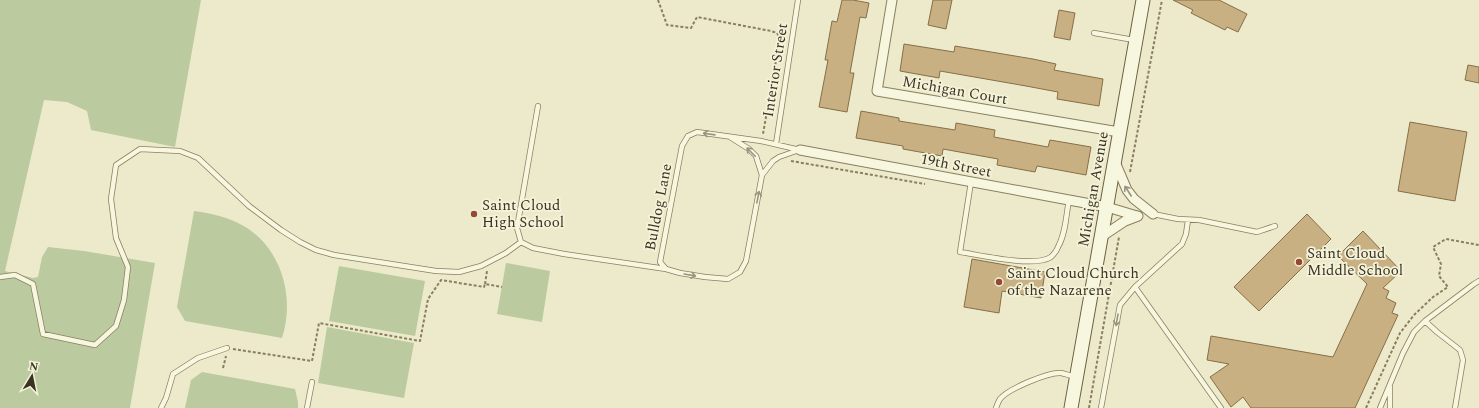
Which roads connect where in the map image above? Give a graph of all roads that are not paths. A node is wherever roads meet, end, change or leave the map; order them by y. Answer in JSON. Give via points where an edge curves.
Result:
{"nodes":[{"id":1,"x":798,"y":0,"type":"edge"},
{"id":2,"x":892,"y":0,"type":"edge"},
{"id":3,"x":1143,"y":0,"type":"edge"},
{"id":4,"x":1094,"y":33,"type":"dead end"},
{"id":5,"x":1136,"y":40,"type":"junction"},
{"id":6,"x":538,"y":106,"type":"dead end"},
{"id":7,"x":1119,"y":132,"type":"junction"},
{"id":8,"x":730,"y":137,"type":"junction"},
{"id":9,"x":776,"y":144,"type":"junction"},
{"id":10,"x":800,"y":150,"type":"junction"},
{"id":11,"x":1114,"y":160,"type":"junction"},
{"id":12,"x":762,"y":175,"type":"junction"},
{"id":13,"x":971,"y":182,"type":"junction"},
{"id":14,"x":1069,"y":200,"type":"junction"},
{"id":15,"x":1107,"y":207,"type":"junction"},
{"id":16,"x":1153,"y":214,"type":"junction"},
{"id":17,"x":1137,"y":216,"type":"junction"},
{"id":18,"x":1188,"y":220,"type":"junction"},
{"id":19,"x":1275,"y":226,"type":"dead end"},
{"id":20,"x":1101,"y":237,"type":"junction"},
{"id":21,"x":521,"y":242,"type":"junction"},
{"id":22,"x":666,"y":269,"type":"junction"},
{"id":23,"x":0,"y":278,"type":"edge"},
{"id":24,"x":1479,"y":281,"type":"edge"},
{"id":25,"x":1134,"y":287,"type":"junction"},
{"id":26,"x":1425,"y":321,"type":"junction"},
{"id":27,"x":227,"y":348,"type":"road end"},
{"id":28,"x":1077,"y":377,"type":"junction"},
{"id":29,"x":312,"y":382,"type":"dead end"},
{"id":30,"x":1390,"y":383,"type":"junction"},
{"id":31,"x":161,"y":408,"type":"edge"},
{"id":32,"x":307,"y":408,"type":"edge"},
{"id":33,"x":996,"y":408,"type":"edge"},
{"id":34,"x":1071,"y":408,"type":"edge"},
{"id":35,"x":1101,"y":408,"type":"edge"},
{"id":36,"x":1221,"y":408,"type":"edge"},
{"id":37,"x":1380,"y":408,"type":"edge"},
{"id":38,"x":1390,"y":408,"type":"edge"},
{"id":39,"x":1455,"y":408,"type":"edge"}],
"edges":[{"from":1,"to":9,"type":"lane","name":"Interior Street"},
{"from":2,"to":7,"type":"street","name":"Michigan Court","via":[[877,91]]},
{"from":3,"to":5,"type":"street","name":"Michigan Avenue"},
{"from":4,"to":5,"type":"lane"},
{"from":5,"to":7,"type":"street","name":"Michigan Avenue"},
{"from":6,"to":21,"type":"lane","via":[[517,228]]},
{"from":7,"to":11,"type":"street","name":"Michigan Avenue"},
{"from":8,"to":9,"type":"lane","name":"Bulldog Lane"},
{"from":12,"to":8,"type":"lane","name":"Bulldog Lane","one_way":true,"via":[[756,156]]},
{"from":8,"to":22,"type":"lane","name":"Bulldog Lane","one_way":true,"via":[[697,132],[688,136],[682,146],[660,262]]},
{"from":9,"to":10,"type":"lane","name":"Bulldog Lane"},
{"from":10,"to":12,"type":"lane","name":"Bulldog Lane","via":[[779,157]]},
{"from":10,"to":13,"type":"street","name":"19th Street"},
{"from":11,"to":15,"type":"street","name":"Michigan Avenue"},
{"from":16,"to":11,"type":"street","one_way":true,"via":[[1127,190]]},
{"from":22,"to":12,"type":"lane","name":"Bulldog Lane","one_way":true,"via":[[728,279],[740,272],[746,261]]},
{"from":13,"to":14,"type":"street","name":"19th Street"},
{"from":13,"to":14,"type":"lane","via":[[960,252],[1026,262],[1051,257],[1064,230]]},
{"from":14,"to":15,"type":"street","name":"19th Street"},
{"from":15,"to":17,"type":"street","name":"19th Street"},
{"from":15,"to":20,"type":"street","name":"Michigan Avenue"},
{"from":16,"to":17,"type":"street"},
{"from":16,"to":18,"type":"lane"},
{"from":17,"to":20,"type":"street"},
{"from":18,"to":19,"type":"lane","via":[[1257,232]]},
{"from":18,"to":25,"type":"lane","via":[[1182,244]]},
{"from":20,"to":28,"type":"street","name":"Michigan Avenue"},
{"from":21,"to":22,"type":"lane","via":[[533,248],[564,254]]},
{"from":21,"to":23,"type":"lane","via":[[482,266],[459,272],[436,271],[334,255],[316,250],[281,230],[229,188],[198,158],[180,151],[140,149],[116,165],[111,199],[116,238],[128,267],[124,300],[116,326],[95,344],[43,334],[33,284],[15,275]]},
{"from":24,"to":26,"type":"lane"},
{"from":25,"to":35,"type":"lane","one_way":true,"via":[[1120,305]]},
{"from":25,"to":36,"type":"lane"},
{"from":26,"to":30,"type":"lane","via":[[1414,332]]},
{"from":26,"to":39,"type":"lane","via":[[1460,350],[1463,360]]},
{"from":27,"to":31,"type":"lane","via":[[198,358],[173,374]]},
{"from":28,"to":33,"type":"lane","via":[[1060,373],[1046,375],[1010,392],[1000,399]]},
{"from":28,"to":34,"type":"street","name":"Michigan Avenue"},
{"from":29,"to":32,"type":"lane"},
{"from":30,"to":37,"type":"lane"},
{"from":30,"to":38,"type":"lane"}]}
